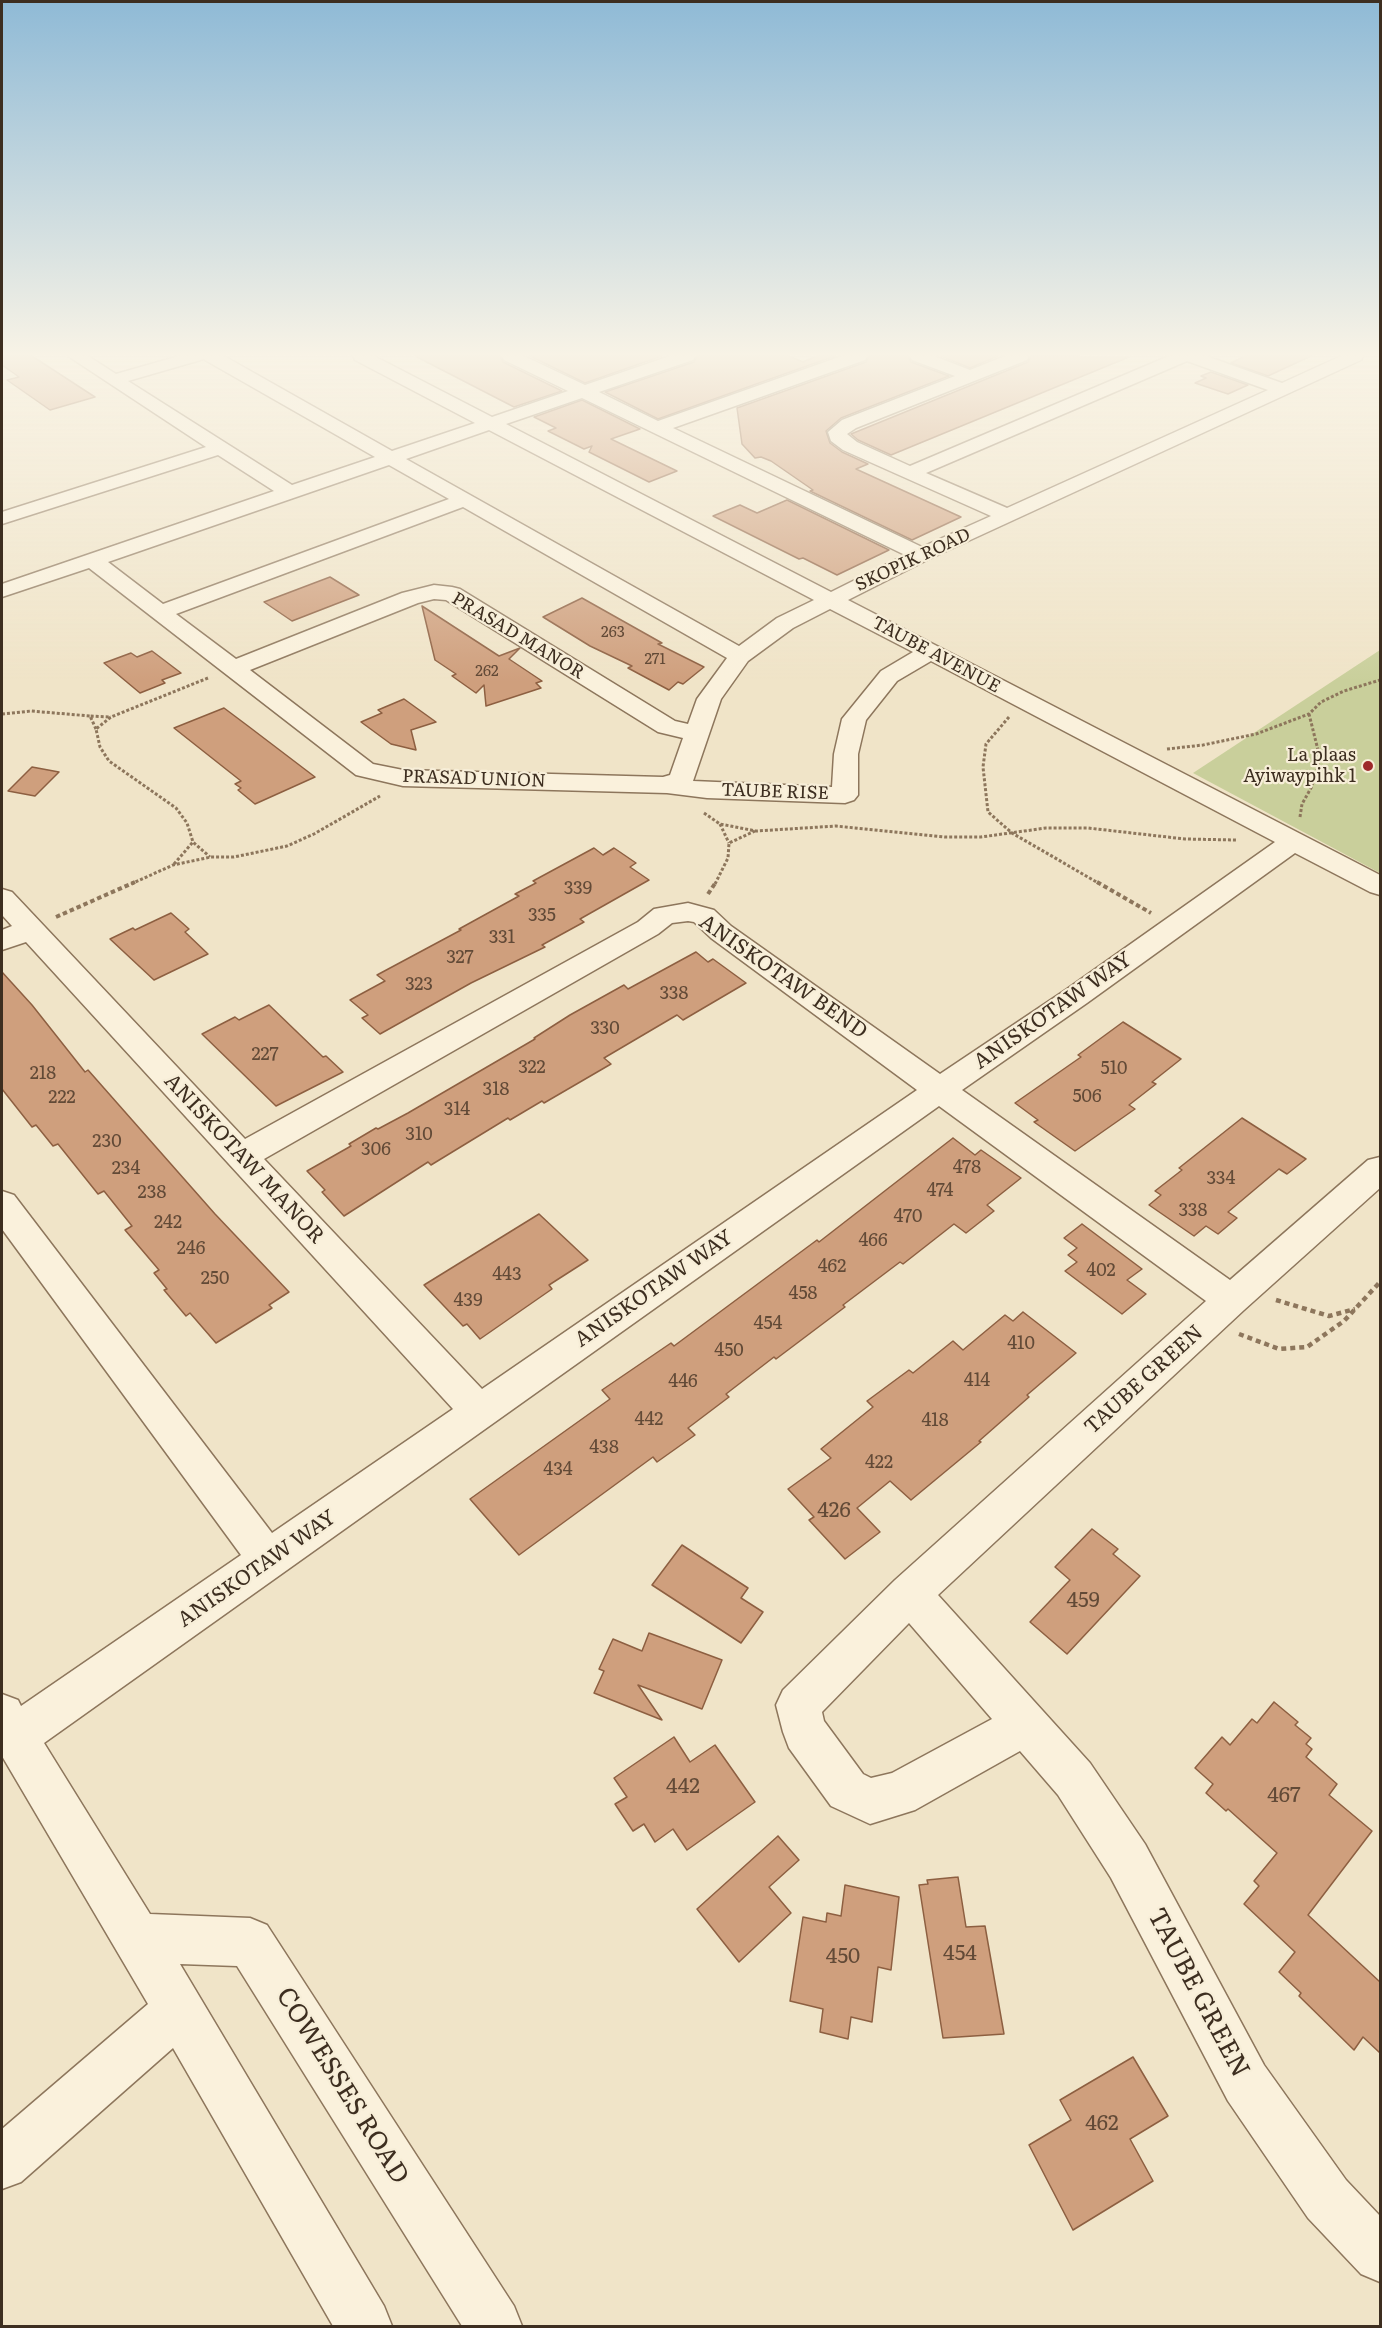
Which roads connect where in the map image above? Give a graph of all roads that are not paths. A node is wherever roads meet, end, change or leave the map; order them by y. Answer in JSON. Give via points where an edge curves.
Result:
{"nodes":[{"id":1,"x":170,"y":465,"type":"edge"},
{"id":2,"x":247,"y":465,"type":"edge"},
{"id":3,"x":366,"y":465,"type":"edge"},
{"id":4,"x":402,"y":465,"type":"edge"},
{"id":5,"x":570,"y":465,"type":"edge"},
{"id":6,"x":736,"y":465,"type":"edge"},
{"id":7,"x":891,"y":465,"type":"edge"},
{"id":8,"x":929,"y":465,"type":"edge"},
{"id":9,"x":1119,"y":465,"type":"edge"},
{"id":10,"x":909,"y":473,"type":"junction"},
{"id":11,"x":289,"y":492,"type":"junction"},
{"id":12,"x":465,"y":500,"type":"junction"},
{"id":13,"x":1008,"y":516,"type":"junction"},
{"id":14,"x":2,"y":518,"type":"edge"},
{"id":15,"x":922,"y":555,"type":"junction"},
{"id":16,"x":92,"y":560,"type":"junction"},
{"id":17,"x":2,"y":591,"type":"edge"},
{"id":18,"x":830,"y":599,"type":"junction"},
{"id":19,"x":159,"y":614,"type":"junction"},
{"id":20,"x":934,"y":653,"type":"junction"},
{"id":21,"x":740,"y":656,"type":"junction"},
{"id":22,"x":224,"y":672,"type":"junction"},
{"id":23,"x":695,"y":733,"type":"junction"},
{"id":24,"x":667,"y":785,"type":"junction"},
{"id":25,"x":1283,"y":836,"type":"junction"},
{"id":26,"x":1380,"y":886,"type":"edge"},
{"id":27,"x":2,"y":898,"type":"edge"},
{"id":28,"x":27,"y":930,"type":"edge"},
{"id":29,"x":940,"y":1089,"type":"junction"},
{"id":30,"x":242,"y":1156,"type":"junction"},
{"id":31,"x":1380,"y":1169,"type":"edge"},
{"id":32,"x":2,"y":1204,"type":"edge"},
{"id":33,"x":1233,"y":1300,"type":"junction"},
{"id":34,"x":478,"y":1412,"type":"junction"},
{"id":35,"x":269,"y":1561,"type":"junction"},
{"id":36,"x":910,"y":1594,"type":"junction"},
{"id":37,"x":1024,"y":1725,"type":"junction"},
{"id":38,"x":8,"y":1726,"type":"edge"},
{"id":39,"x":137,"y":1938,"type":"junction"},
{"id":40,"x":178,"y":2010,"type":"junction"},
{"id":41,"x":2,"y":2163,"type":"edge"},
{"id":42,"x":1380,"y":2255,"type":"edge"},
{"id":43,"x":364,"y":2326,"type":"edge"},
{"id":44,"x":494,"y":2326,"type":"edge"}],
"edges":[{"from":1,"to":14,"type":"street"},
{"from":2,"to":11,"type":"street"},
{"from":3,"to":11,"type":"street"},
{"from":4,"to":12,"type":"street"},
{"from":5,"to":18,"type":"street","name":"TAUBE AVENUE"},
{"from":6,"to":15,"type":"street"},
{"from":7,"to":10,"type":"street"},
{"from":8,"to":10,"type":"street"},
{"from":9,"to":13,"type":"street","name":"SKOPIK ROAD"},
{"from":10,"to":13,"type":"street"},
{"from":11,"to":16,"type":"street"},
{"from":12,"to":19,"type":"street"},
{"from":12,"to":21,"type":"street"},
{"from":13,"to":15,"type":"street","name":"SKOPIK ROAD"},
{"from":15,"to":18,"type":"street","name":"SKOPIK ROAD"},
{"from":16,"to":17,"type":"street"},
{"from":16,"to":19,"type":"street","name":"PRASAD UNION"},
{"from":18,"to":20,"type":"street","name":"TAUBE AVENUE"},
{"from":18,"to":21,"type":"street","via":[[785,623]]},
{"from":19,"to":22,"type":"street","name":"PRASAD UNION"},
{"from":20,"to":24,"type":"street","name":"TAUBE RISE","via":[[889,676],[854,719],[846,754],[844,795]]},
{"from":20,"to":25,"type":"street","name":"TAUBE AVENUE"},
{"from":21,"to":23,"type":"street","via":[[709,699]]},
{"from":22,"to":23,"type":"street","name":"PRASAD MANOR","via":[[410,598],[434,592],[452,594],[667,727]]},
{"from":22,"to":24,"type":"street","name":"PRASAD UNION","via":[[365,770],[403,778]]},
{"from":23,"to":24,"type":"street","via":[[681,779]]},
{"from":25,"to":26,"type":"street","name":"TAUBE AVENUE"},
{"from":25,"to":29,"type":"street","name":"ANISKOTAW WAY","via":[[1077,996]]},
{"from":27,"to":28,"type":"street","name":"ANISKOTAW MANOR"},
{"from":28,"to":30,"type":"street","name":"ANISKOTAW MANOR"},
{"from":29,"to":30,"type":"street","name":"ANISKOTAW BEND","via":[[704,916],[688,912],[664,915],[648,928]]},
{"from":29,"to":33,"type":"street","name":"ANISKOTAW BEND"},
{"from":29,"to":34,"type":"street","name":"ANISKOTAW WAY"},
{"from":30,"to":34,"type":"street","name":"ANISKOTAW MANOR"},
{"from":31,"to":33,"type":"street","name":"TAUBE GREEN"},
{"from":32,"to":35,"type":"street"},
{"from":33,"to":36,"type":"street","name":"TAUBE GREEN"},
{"from":34,"to":35,"type":"street","name":"ANISKOTAW WAY"},
{"from":35,"to":38,"type":"street","name":"ANISKOTAW WAY"},
{"from":36,"to":37,"type":"street","name":"TAUBE GREEN"},
{"from":36,"to":37,"type":"street","name":"TAUBE GREEN","via":[[798,1705],[805,1732],[847,1790],[870,1801],[899,1794]]},
{"from":37,"to":42,"type":"street","name":"TAUBE GREEN","via":[[1074,1779],[1128,1861],[1246,2083],[1327,2199]]},
{"from":38,"to":39,"type":"street"},
{"from":39,"to":40,"type":"street"},
{"from":39,"to":44,"type":"street","name":"COWESSES ROAD","via":[[250,1942]]},
{"from":40,"to":41,"type":"street"},
{"from":40,"to":43,"type":"street"}]}
